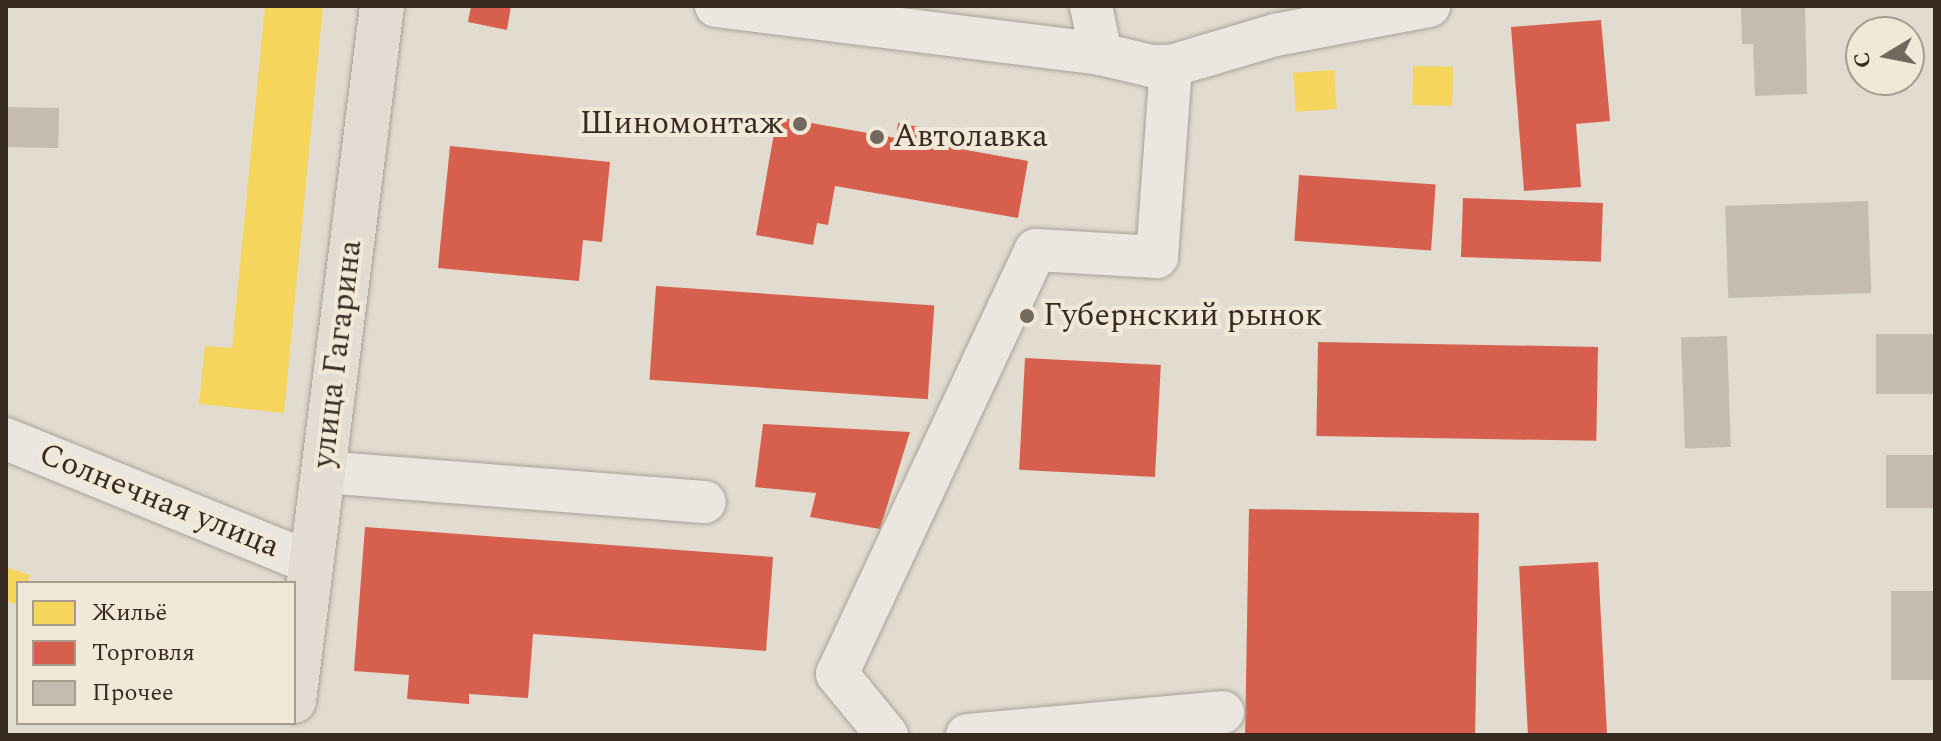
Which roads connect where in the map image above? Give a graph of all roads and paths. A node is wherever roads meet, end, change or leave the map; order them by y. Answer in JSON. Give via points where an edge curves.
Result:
{"nodes":[{"id":1,"x":382,"y":6,"type":"edge"},
{"id":2,"x":716,"y":6,"type":"edge"},
{"id":3,"x":1091,"y":6,"type":"edge"},
{"id":4,"x":1429,"y":6,"type":"edge"},
{"id":5,"x":1101,"y":54,"type":"junction"},
{"id":6,"x":1171,"y":66,"type":"junction"},
{"id":7,"x":6,"y":439,"type":"edge"},
{"id":8,"x":323,"y":472,"type":"junction"},
{"id":9,"x":705,"y":502,"type":"dead end"},
{"id":10,"x":311,"y":563,"type":"junction"},
{"id":11,"x":296,"y":685,"type":"edge"},
{"id":12,"x":1223,"y":712,"type":"dead end"},
{"id":13,"x":887,"y":735,"type":"edge"},
{"id":14,"x":967,"y":735,"type":"edge"}],
"edges":[{"from":1,"to":8,"type":"main road","name":"улица Гагарина"},
{"from":2,"to":5,"type":"street"},
{"from":3,"to":5,"type":"street"},
{"from":4,"to":6,"type":"street","via":[[1275,35]]},
{"from":5,"to":6,"type":"street"},
{"from":6,"to":13,"type":"street","via":[[1157,257],[1036,250],[837,674]]},
{"from":7,"to":10,"type":"street","name":"Солнечная улица"},
{"from":8,"to":9,"type":"street"},
{"from":8,"to":10,"type":"main road","name":"улица Гагарина"},
{"from":10,"to":11,"type":"main road","name":"улица Гагарина"},
{"from":12,"to":14,"type":"street"}]}
